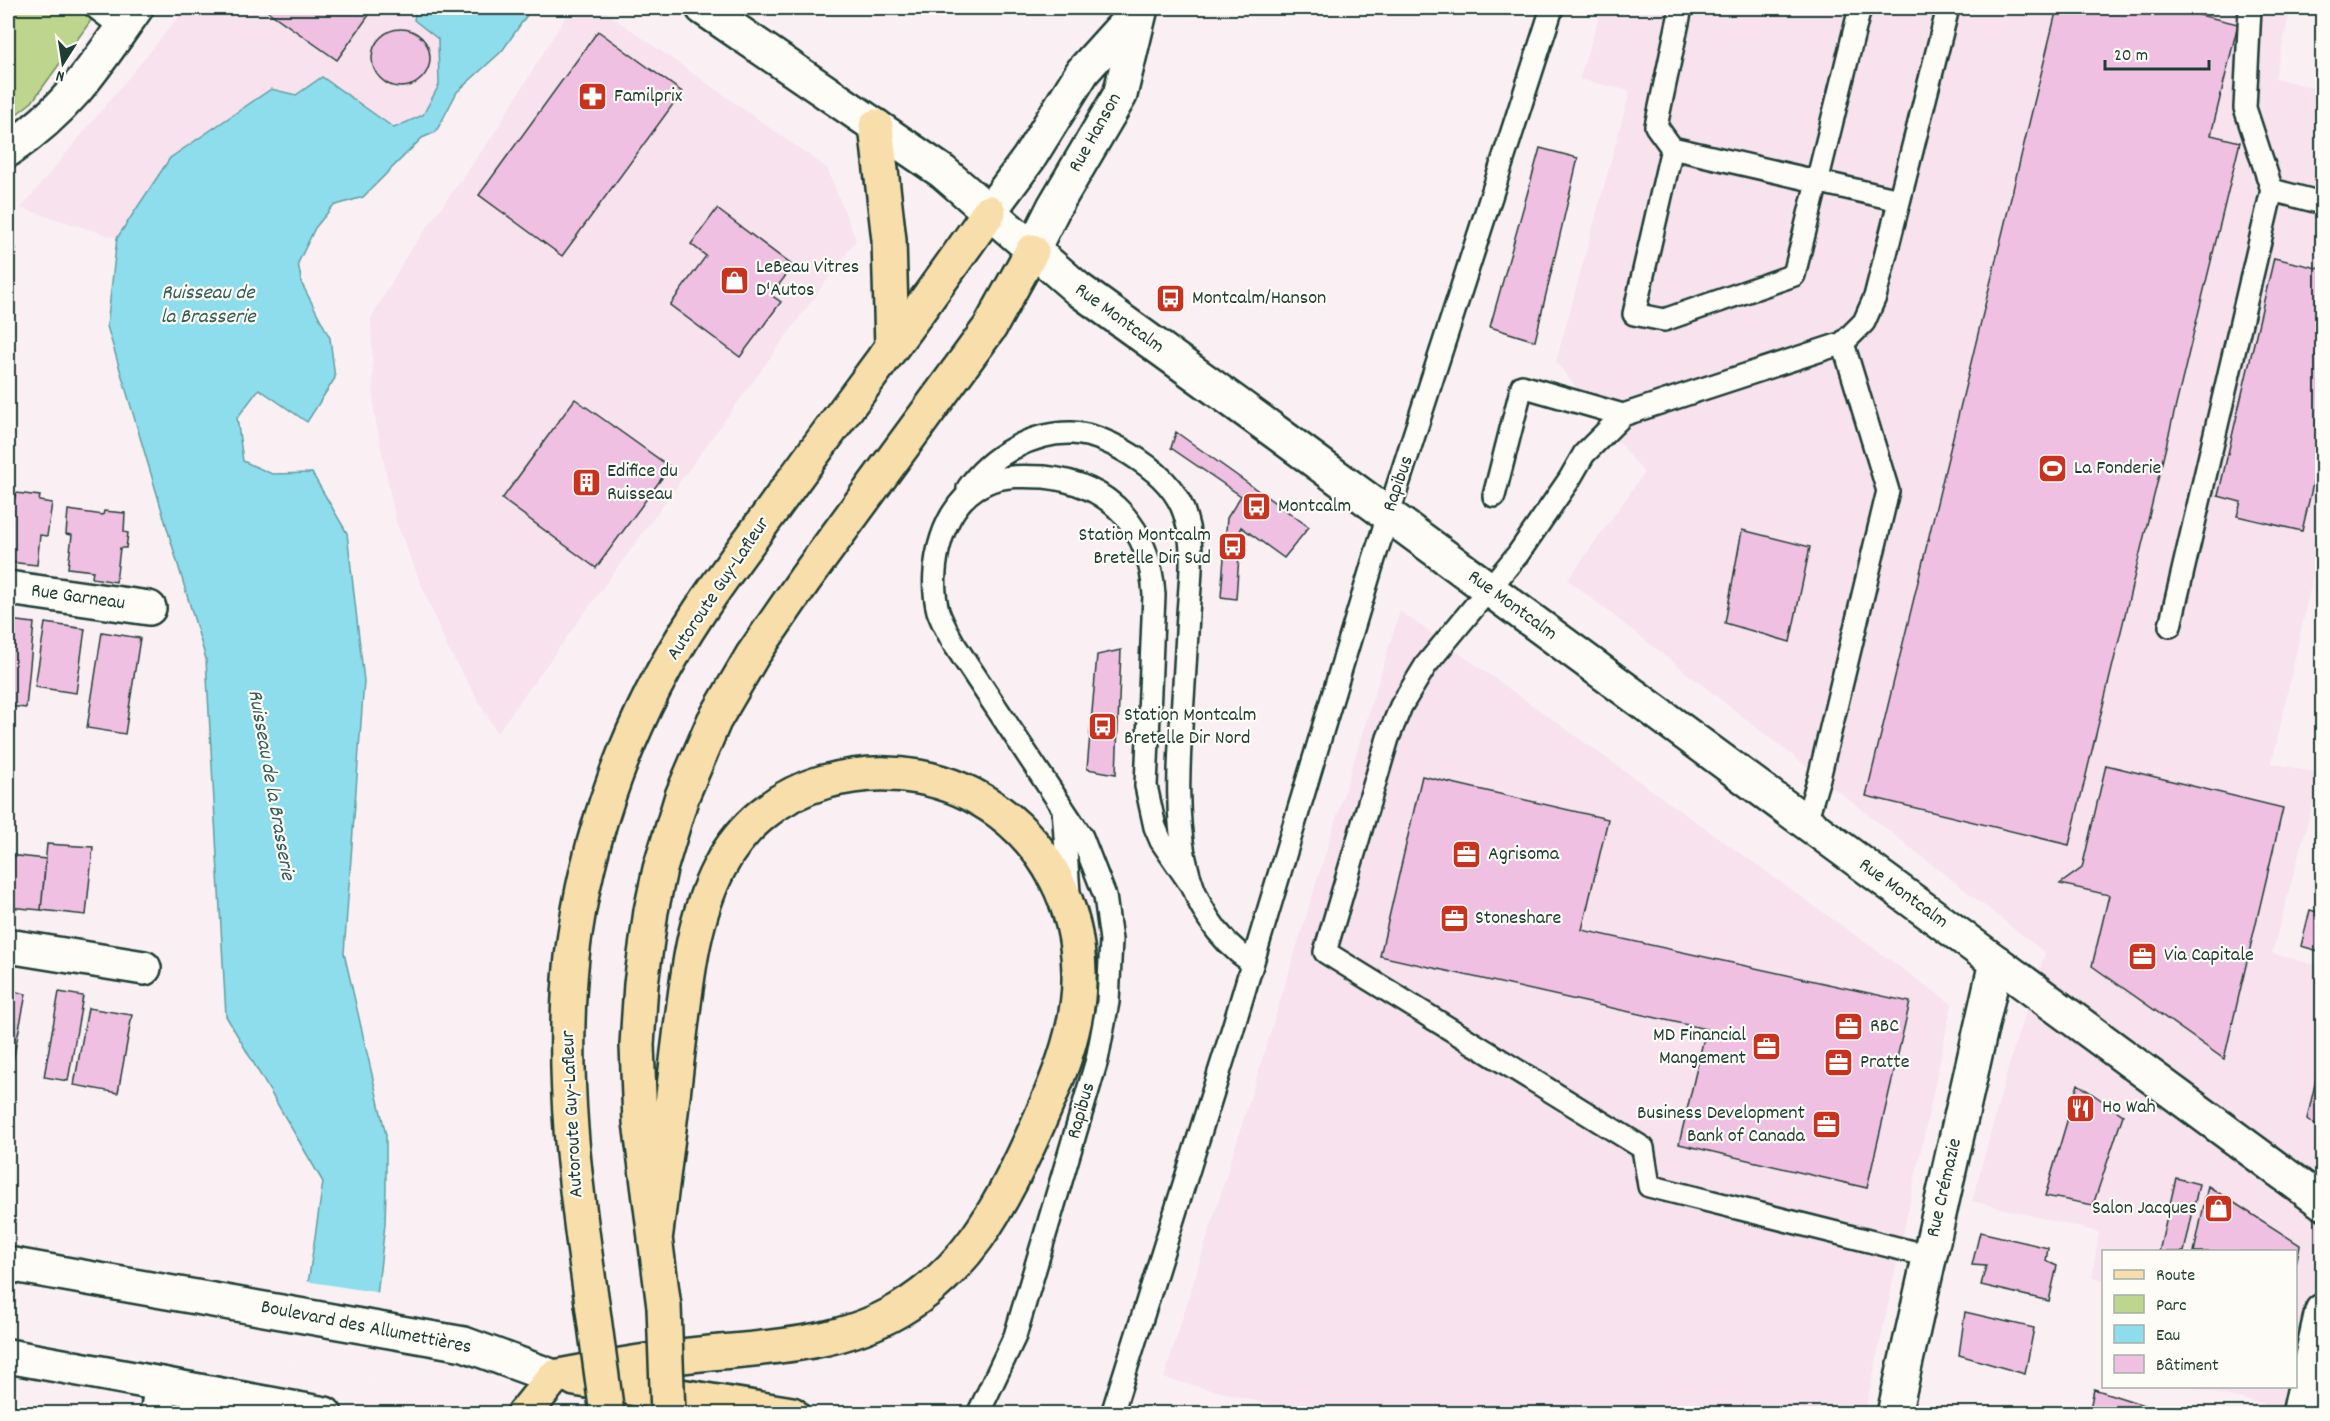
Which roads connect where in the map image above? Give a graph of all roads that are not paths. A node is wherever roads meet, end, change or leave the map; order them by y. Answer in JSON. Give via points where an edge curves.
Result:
{"nodes":[{"id":1,"x":96,"y":8,"type":"edge"},
{"id":2,"x":703,"y":8,"type":"edge"},
{"id":3,"x":1141,"y":8,"type":"edge"},
{"id":4,"x":1552,"y":8,"type":"edge"},
{"id":5,"x":1681,"y":8,"type":"edge"},
{"id":6,"x":1860,"y":8,"type":"edge"},
{"id":7,"x":1947,"y":8,"type":"edge"},
{"id":8,"x":2250,"y":8,"type":"edge"},
{"id":9,"x":129,"y":18,"type":"edge"},
{"id":10,"x":876,"y":126,"type":"junction"},
{"id":11,"x":1672,"y":148,"type":"junction"},
{"id":12,"x":8,"y":150,"type":"edge"},
{"id":13,"x":1818,"y":182,"type":"junction"},
{"id":14,"x":2272,"y":190,"type":"junction"},
{"id":15,"x":1899,"y":200,"type":"junction"},
{"id":16,"x":2322,"y":202,"type":"edge"},
{"id":17,"x":989,"y":212,"type":"junction"},
{"id":18,"x":1032,"y":251,"type":"junction"},
{"id":19,"x":1843,"y":343,"type":"junction"},
{"id":20,"x":892,"y":347,"type":"junction"},
{"id":21,"x":1623,"y":414,"type":"junction"},
{"id":22,"x":1494,"y":496,"type":"dead end"},
{"id":23,"x":958,"y":508,"type":"junction"},
{"id":24,"x":1389,"y":515,"type":"junction"},
{"id":25,"x":8,"y":588,"type":"edge"},
{"id":26,"x":1490,"y":589,"type":"junction"},
{"id":27,"x":150,"y":608,"type":"dead end"},
{"id":28,"x":2169,"y":626,"type":"dead end"},
{"id":29,"x":1062,"y":804,"type":"junction"},
{"id":30,"x":1806,"y":821,"type":"junction"},
{"id":31,"x":1190,"y":882,"type":"junction"},
{"id":32,"x":1070,"y":910,"type":"junction"},
{"id":33,"x":8,"y":946,"type":"edge"},
{"id":34,"x":1251,"y":962,"type":"junction"},
{"id":35,"x":1996,"y":962,"type":"junction"},
{"id":36,"x":144,"y":968,"type":"dead end"},
{"id":37,"x":2322,"y":1202,"type":"edge"},
{"id":38,"x":655,"y":1240,"type":"junction"},
{"id":39,"x":1929,"y":1256,"type":"junction"},
{"id":40,"x":8,"y":1264,"type":"edge"},
{"id":41,"x":2322,"y":1311,"type":"edge"},
{"id":42,"x":8,"y":1356,"type":"edge"},
{"id":43,"x":554,"y":1377,"type":"junction"},
{"id":44,"x":160,"y":1399,"type":"edge"},
{"id":45,"x":1114,"y":1408,"type":"edge"},
{"id":46,"x":325,"y":1413,"type":"edge"},
{"id":47,"x":524,"y":1413,"type":"edge"},
{"id":48,"x":607,"y":1413,"type":"edge"},
{"id":49,"x":668,"y":1413,"type":"edge"},
{"id":50,"x":792,"y":1413,"type":"edge"},
{"id":51,"x":978,"y":1413,"type":"edge"},
{"id":52,"x":1894,"y":1413,"type":"edge"},
{"id":53,"x":2300,"y":1413,"type":"edge"}],
"edges":[{"from":1,"to":9,"type":"lane"},
{"from":2,"to":10,"type":"main road","name":"Rue Montcalm"},
{"from":3,"to":17,"type":"main road","name":"Rue Hanson","via":[[1083,71],[1029,158]]},
{"from":3,"to":18,"type":"main road","name":"Rue Hanson","via":[[1120,95]]},
{"from":4,"to":24,"type":"lane","name":"Rapibus"},
{"from":5,"to":11,"type":"lane","via":[[1656,126]]},
{"from":6,"to":13,"type":"lane"},
{"from":7,"to":15,"type":"lane"},
{"from":8,"to":14,"type":"lane","via":[[2245,108]]},
{"from":9,"to":12,"type":"main road","via":[[67,102]]},
{"from":10,"to":17,"type":"main road","name":"Rue Montcalm","via":[[944,172]]},
{"from":10,"to":20,"type":"main road","via":[[889,240]]},
{"from":11,"to":13,"type":"lane"},
{"from":11,"to":13,"type":"lane","via":[[1634,314],[1664,320],[1794,275]]},
{"from":13,"to":15,"type":"lane"},
{"from":14,"to":16,"type":"lane"},
{"from":14,"to":28,"type":"lane"},
{"from":15,"to":19,"type":"lane","via":[[1875,297],[1864,322]]},
{"from":17,"to":18,"type":"main road","name":"Rue Montcalm"},
{"from":17,"to":20,"type":"main road","name":"Autoroute Guy-Lafleur"},
{"from":18,"to":24,"type":"main road","name":"Rue Montcalm","via":[[1078,289]]},
{"from":18,"to":38,"type":"main road","via":[[990,327],[758,647],[714,720],[682,796],[651,910],[639,1017],[637,1083]]},
{"from":19,"to":21,"type":"lane"},
{"from":19,"to":30,"type":"lane","via":[[1888,492]]},
{"from":20,"to":48,"type":"main road","name":"Autoroute Guy-Lafleur","bridge":true,"via":[[680,642],[632,737],[598,827],[576,927],[566,1051],[573,1170]]},
{"from":21,"to":22,"type":"lane","via":[[1522,386]]},
{"from":21,"to":26,"type":"lane","via":[[1584,454]]},
{"from":23,"to":29,"type":"lane","name":"Rapibus","via":[[941,539],[937,556],[935,590],[943,624]]},
{"from":23,"to":31,"type":"lane","name":"Rapibus","via":[[976,488],[999,479],[1053,478],[1097,493],[1113,504],[1136,530],[1147,551],[1154,595],[1145,764],[1148,800],[1161,841]]},
{"from":23,"to":31,"type":"lane","name":"Rapibus","via":[[974,480],[1009,450],[1044,436],[1073,433],[1097,438],[1144,463],[1182,505],[1189,534],[1191,571],[1178,786],[1180,828]]},
{"from":24,"to":26,"type":"main road","name":"Rue Montcalm"},
{"from":24,"to":34,"type":"lane","name":"Rapibus"},
{"from":25,"to":27,"type":"main road","name":"Rue Garneau"},
{"from":26,"to":30,"type":"main road","name":"Rue Montcalm"},
{"from":26,"to":39,"type":"lane","via":[[1426,665],[1401,706],[1325,952],[1643,1148],[1649,1186]]},
{"from":29,"to":32,"type":"lane","name":"Rapibus"},
{"from":29,"to":51,"type":"lane","name":"Rapibus","via":[[1086,845],[1105,896],[1111,950],[1105,1023],[1015,1336]]},
{"from":30,"to":35,"type":"main road","name":"Rue Montcalm"},
{"from":31,"to":34,"type":"lane","name":"Rapibus","via":[[1208,919]]},
{"from":32,"to":38,"type":"main road","via":[[1038,848],[1007,816],[968,792],[928,778],[883,773],[837,778],[795,793],[759,817],[743,832],[719,868],[697,928]]},
{"from":32,"to":43,"type":"main road","via":[[1078,950],[1079,990],[1069,1041],[1037,1126],[999,1206],[968,1252],[941,1280],[880,1320],[820,1340]]},
{"from":33,"to":36,"type":"main road"},
{"from":34,"to":45,"type":"lane","name":"Rapibus"},
{"from":35,"to":37,"type":"main road","name":"Rue Montcalm"},
{"from":35,"to":39,"type":"main road","name":"Rue Crémazie"},
{"from":38,"to":49,"type":"main road","bridge":true,"via":[[664,1307]]},
{"from":39,"to":52,"type":"main road","name":"Rue Crémazie"},
{"from":40,"to":43,"type":"main road","name":"Boulevard des Allumettières","via":[[464,1344]]},
{"from":41,"to":53,"type":"main road"},
{"from":42,"to":44,"type":"main road"},
{"from":43,"to":47,"type":"main road"},
{"from":43,"to":50,"type":"main road","name":"Boulevard des Allumettières"},
{"from":44,"to":46,"type":"main road","via":[[271,1404]]}]}
